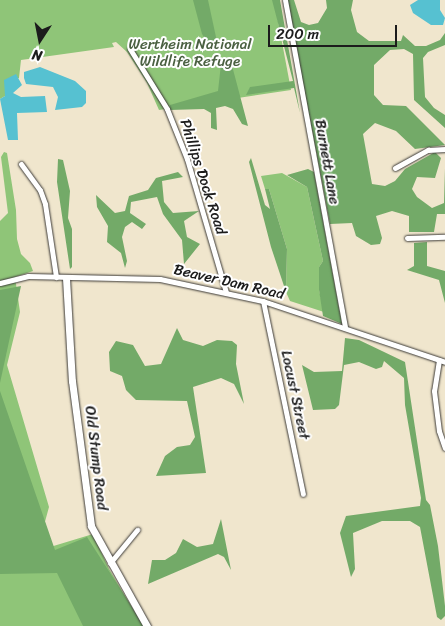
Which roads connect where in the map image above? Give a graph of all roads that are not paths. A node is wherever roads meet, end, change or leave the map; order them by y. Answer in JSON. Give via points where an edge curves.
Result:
{"nodes":[{"id":1,"x":285,"y":0,"type":"edge"},
{"id":2,"x":130,"y":49,"type":"dead end"},
{"id":3,"x":445,"y":149,"type":"edge"},
{"id":4,"x":21,"y":164,"type":"dead end"},
{"id":5,"x":396,"y":168,"type":"dead end"},
{"id":6,"x":445,"y":237,"type":"edge"},
{"id":7,"x":406,"y":238,"type":"dead end"},
{"id":8,"x":56,"y":278,"type":"junction"},
{"id":9,"x":66,"y":278,"type":"junction"},
{"id":10,"x":0,"y":283,"type":"edge"},
{"id":11,"x":226,"y":292,"type":"junction"},
{"id":12,"x":263,"y":301,"type":"junction"},
{"id":13,"x":345,"y":328,"type":"junction"},
{"id":14,"x":438,"y":360,"type":"junction"},
{"id":15,"x":445,"y":362,"type":"edge"},
{"id":16,"x":445,"y":448,"type":"edge"},
{"id":17,"x":303,"y":494,"type":"dead end"},
{"id":18,"x":137,"y":530,"type":"dead end"},
{"id":19,"x":110,"y":564,"type":"junction"},
{"id":20,"x":147,"y":626,"type":"edge"}],
"edges":[{"from":1,"to":13,"type":"street","name":"Burnett Lane"},
{"from":2,"to":11,"type":"street","name":"Phillips Dock Road","via":[[167,109],[185,153]]},
{"from":3,"to":5,"type":"street","via":[[428,150]]},
{"from":4,"to":8,"type":"street","via":[[40,190],[45,204]]},
{"from":6,"to":7,"type":"street"},
{"from":8,"to":9,"type":"street","name":"Beaver Dam Road"},
{"from":8,"to":10,"type":"street","name":"Beaver Dam Road","via":[[28,276]]},
{"from":9,"to":11,"type":"street","name":"Beaver Dam Road","via":[[160,279]]},
{"from":9,"to":19,"type":"street","name":"Old Stump Road","via":[[72,381],[91,526]]},
{"from":11,"to":12,"type":"street","name":"Beaver Dam Road"},
{"from":12,"to":13,"type":"street","name":"Beaver Dam Road"},
{"from":12,"to":17,"type":"street","name":"Locust Street"},
{"from":13,"to":14,"type":"street","name":"Beaver Dam Road"},
{"from":14,"to":15,"type":"street","name":"Beaver Dam Road"},
{"from":14,"to":16,"type":"street","via":[[434,391],[439,431]]},
{"from":18,"to":19,"type":"street"},
{"from":19,"to":20,"type":"street","name":"Old Stump Road"}]}
